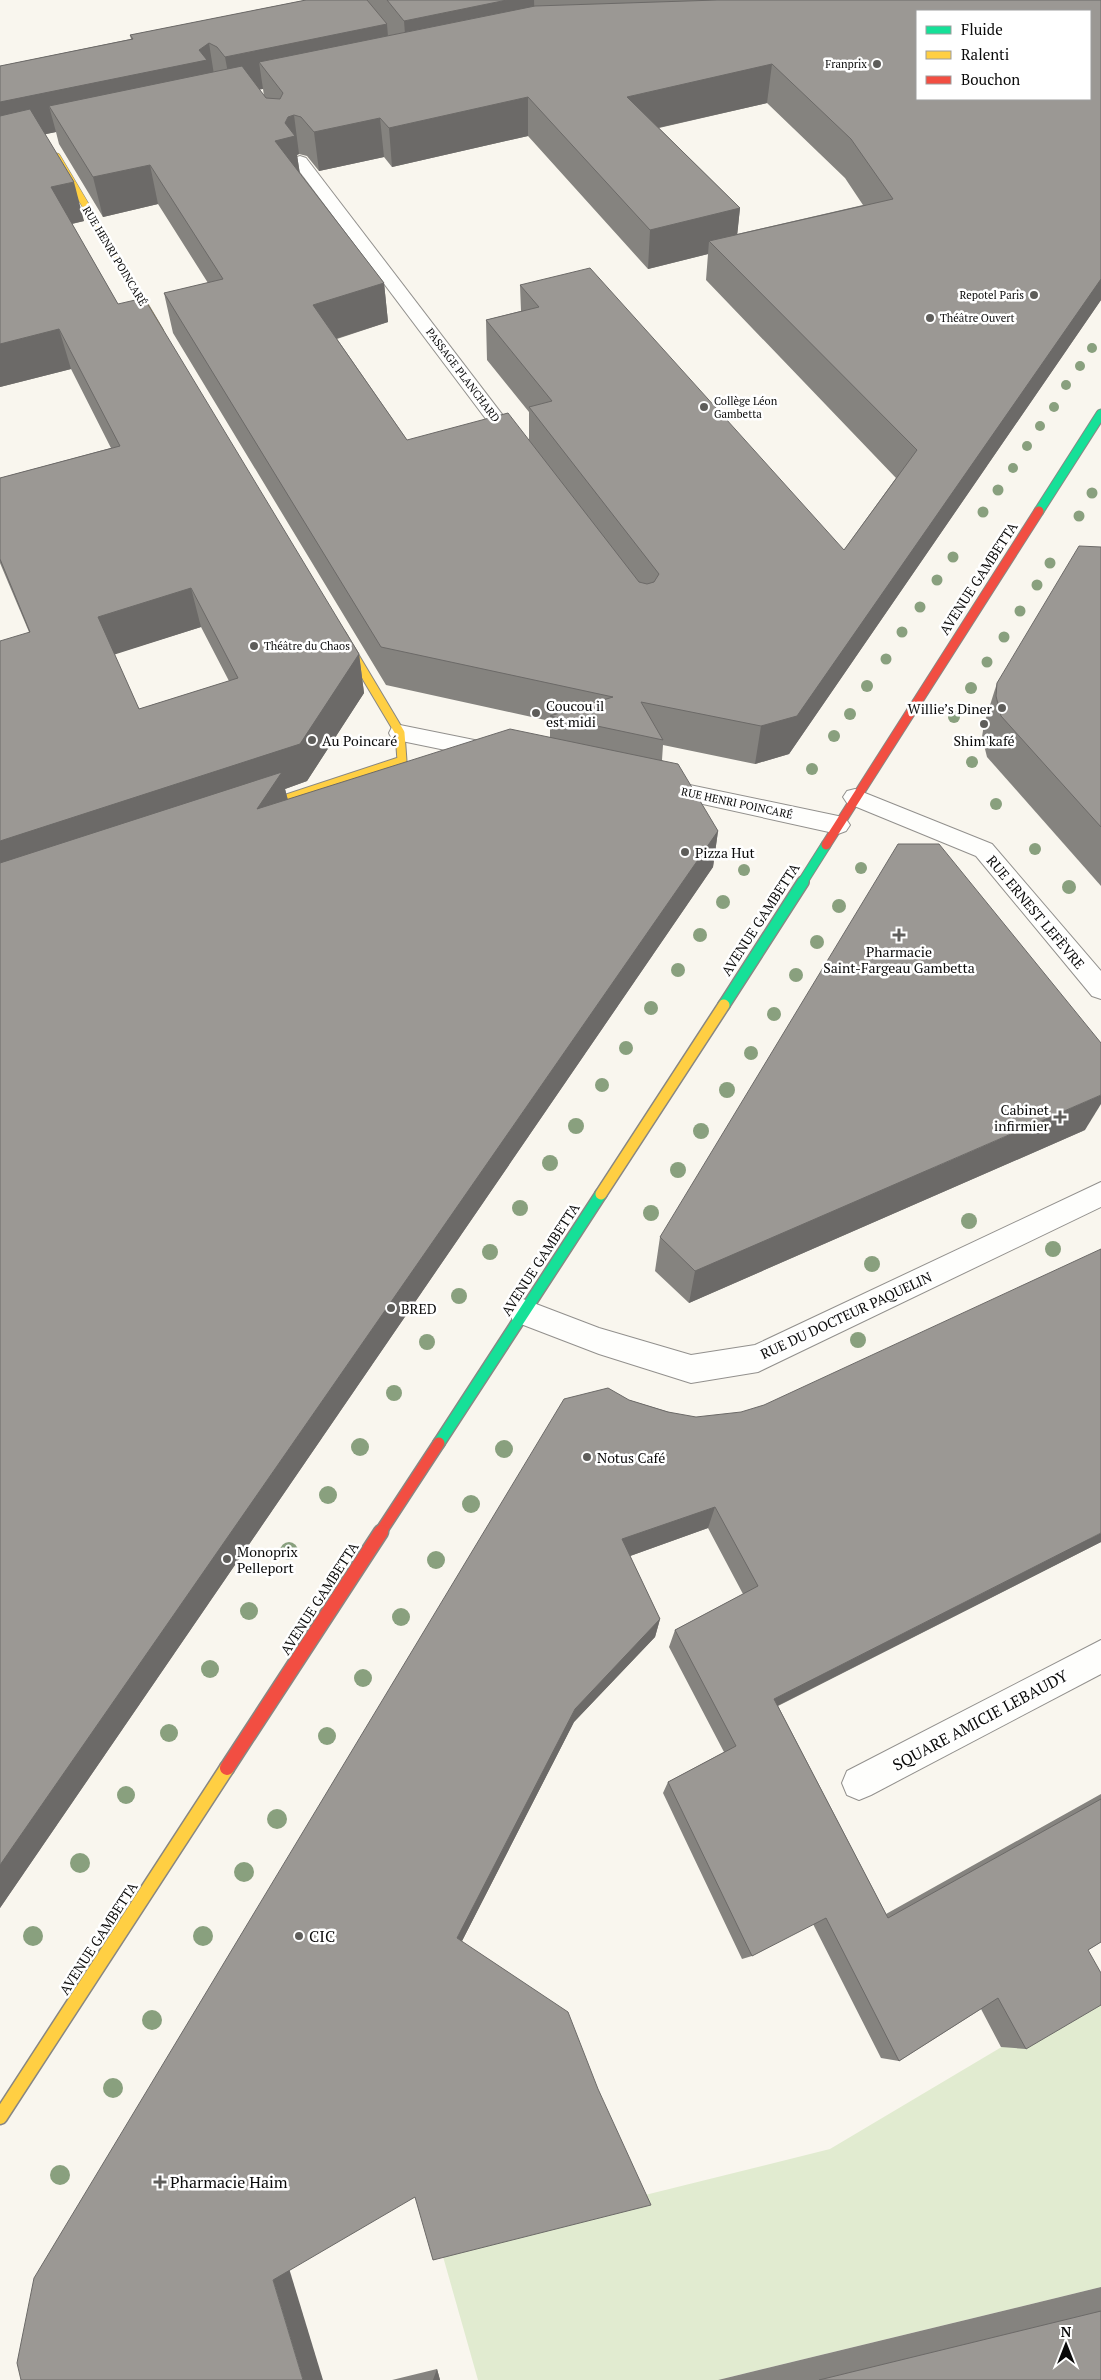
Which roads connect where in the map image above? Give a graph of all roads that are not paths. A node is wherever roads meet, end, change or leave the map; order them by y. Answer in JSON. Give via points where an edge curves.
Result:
{"nodes":[{"id":1,"x":52,"y":148,"type":"edge"},
{"id":2,"x":300,"y":161,"type":"edge"},
{"id":3,"x":168,"y":343,"type":"edge"},
{"id":4,"x":1101,"y":414,"type":"edge"},
{"id":5,"x":529,"y":463,"type":"edge"},
{"id":6,"x":336,"y":625,"type":"edge"},
{"id":7,"x":400,"y":733,"type":"junction"},
{"id":8,"x":519,"y":758,"type":"edge"},
{"id":9,"x":636,"y":782,"type":"edge"},
{"id":10,"x":855,"y":797,"type":"junction"},
{"id":11,"x":243,"y":813,"type":"edge"},
{"id":12,"x":838,"y":825,"type":"junction"},
{"id":13,"x":1101,"y":989,"type":"edge"},
{"id":14,"x":1101,"y":1194,"type":"edge"},
{"id":15,"x":523,"y":1312,"type":"junction"},
{"id":16,"x":1101,"y":1656,"type":"edge"},
{"id":17,"x":858,"y":1783,"type":"dead end"},
{"id":18,"x":0,"y":2117,"type":"edge"}],
"edges":[{"from":1,"to":3,"type":"main road","name":"RUE HENRI POINCARÉ"},
{"from":2,"to":5,"type":"street","name":"PASSAGE PLANCHARD"},
{"from":4,"to":10,"type":"main road","name":"AVENUE GAMBETTA"},
{"from":6,"to":7,"type":"main road"},
{"from":7,"to":8,"type":"street"},
{"from":7,"to":11,"type":"main road","via":[[402,761]]},
{"from":9,"to":12,"type":"street","name":"RUE HENRI POINCARÉ"},
{"from":10,"to":12,"type":"main road","name":"AVENUE GAMBETTA"},
{"from":10,"to":13,"type":"street","name":"RUE ERNEST LEFÈVRE","via":[[984,850]]},
{"from":12,"to":15,"type":"main road","name":"AVENUE GAMBETTA"},
{"from":14,"to":15,"type":"street","name":"RUE DU DOCTEUR PAQUELIN","via":[[758,1358],[691,1369],[599,1341]]},
{"from":15,"to":18,"type":"main road","name":"AVENUE GAMBETTA"},
{"from":16,"to":17,"type":"street","name":"SQUARE AMICIE LEBAUDY"}]}
